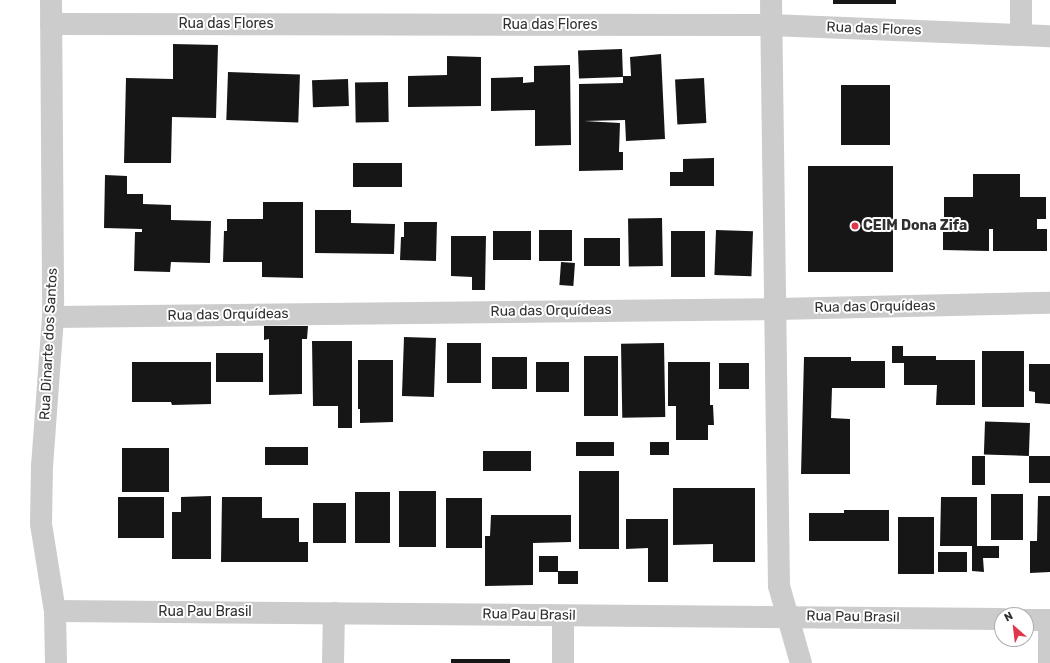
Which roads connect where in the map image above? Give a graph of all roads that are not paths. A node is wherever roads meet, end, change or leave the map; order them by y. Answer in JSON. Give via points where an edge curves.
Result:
{"nodes":[{"id":1,"x":51,"y":0,"type":"edge"},
{"id":2,"x":771,"y":0,"type":"edge"},
{"id":3,"x":1021,"y":0,"type":"edge"},
{"id":4,"x":51,"y":24,"type":"junction"},
{"id":5,"x":771,"y":25,"type":"junction"},
{"id":6,"x":1021,"y":35,"type":"junction"},
{"id":7,"x":1050,"y":36,"type":"edge"},
{"id":8,"x":1050,"y":303,"type":"edge"},
{"id":9,"x":777,"y":308,"type":"junction"},
{"id":10,"x":53,"y":317,"type":"junction"},
{"id":11,"x":55,"y":611,"type":"junction"},
{"id":12,"x":334,"y":613,"type":"junction"},
{"id":13,"x":563,"y":616,"type":"junction"},
{"id":14,"x":788,"y":616,"type":"junction"},
{"id":15,"x":994,"y":619,"type":"edge"},
{"id":16,"x":1034,"y":620,"type":"edge"},
{"id":17,"x":1049,"y":620,"type":"edge"},
{"id":18,"x":56,"y":663,"type":"edge"},
{"id":19,"x":333,"y":663,"type":"edge"},
{"id":20,"x":563,"y":663,"type":"edge"},
{"id":21,"x":801,"y":663,"type":"edge"},
{"id":22,"x":1049,"y":663,"type":"edge"}],
"edges":[{"from":1,"to":4,"type":"street","name":"Rua Dinarte dos Santos"},
{"from":2,"to":5,"type":"street"},
{"from":3,"to":6,"type":"street"},
{"from":4,"to":5,"type":"street","name":"Rua das Flores"},
{"from":4,"to":10,"type":"street","name":"Rua Dinarte dos Santos"},
{"from":5,"to":6,"type":"street","name":"Rua das Flores"},
{"from":5,"to":9,"type":"street"},
{"from":6,"to":7,"type":"street","name":"Rua das Flores"},
{"from":8,"to":9,"type":"street","name":"Rua das Orquídeas"},
{"from":9,"to":10,"type":"street","name":"Rua das Orquídeas"},
{"from":9,"to":14,"type":"street","via":[[779,586]]},
{"from":10,"to":11,"type":"street","name":"Rua Dinarte dos Santos","via":[[42,466],[41,524]]},
{"from":11,"to":12,"type":"street","name":"Rua Pau Brasil"},
{"from":11,"to":18,"type":"street","name":"Rua Dinarte dos Santos"},
{"from":12,"to":13,"type":"street","name":"Rua Pau Brasil"},
{"from":12,"to":19,"type":"street"},
{"from":13,"to":14,"type":"street","name":"Rua Pau Brasil"},
{"from":13,"to":20,"type":"street"},
{"from":14,"to":15,"type":"street","name":"Rua Pau Brasil"},
{"from":14,"to":21,"type":"street"},
{"from":16,"to":17,"type":"street"},
{"from":17,"to":22,"type":"street"}]}
